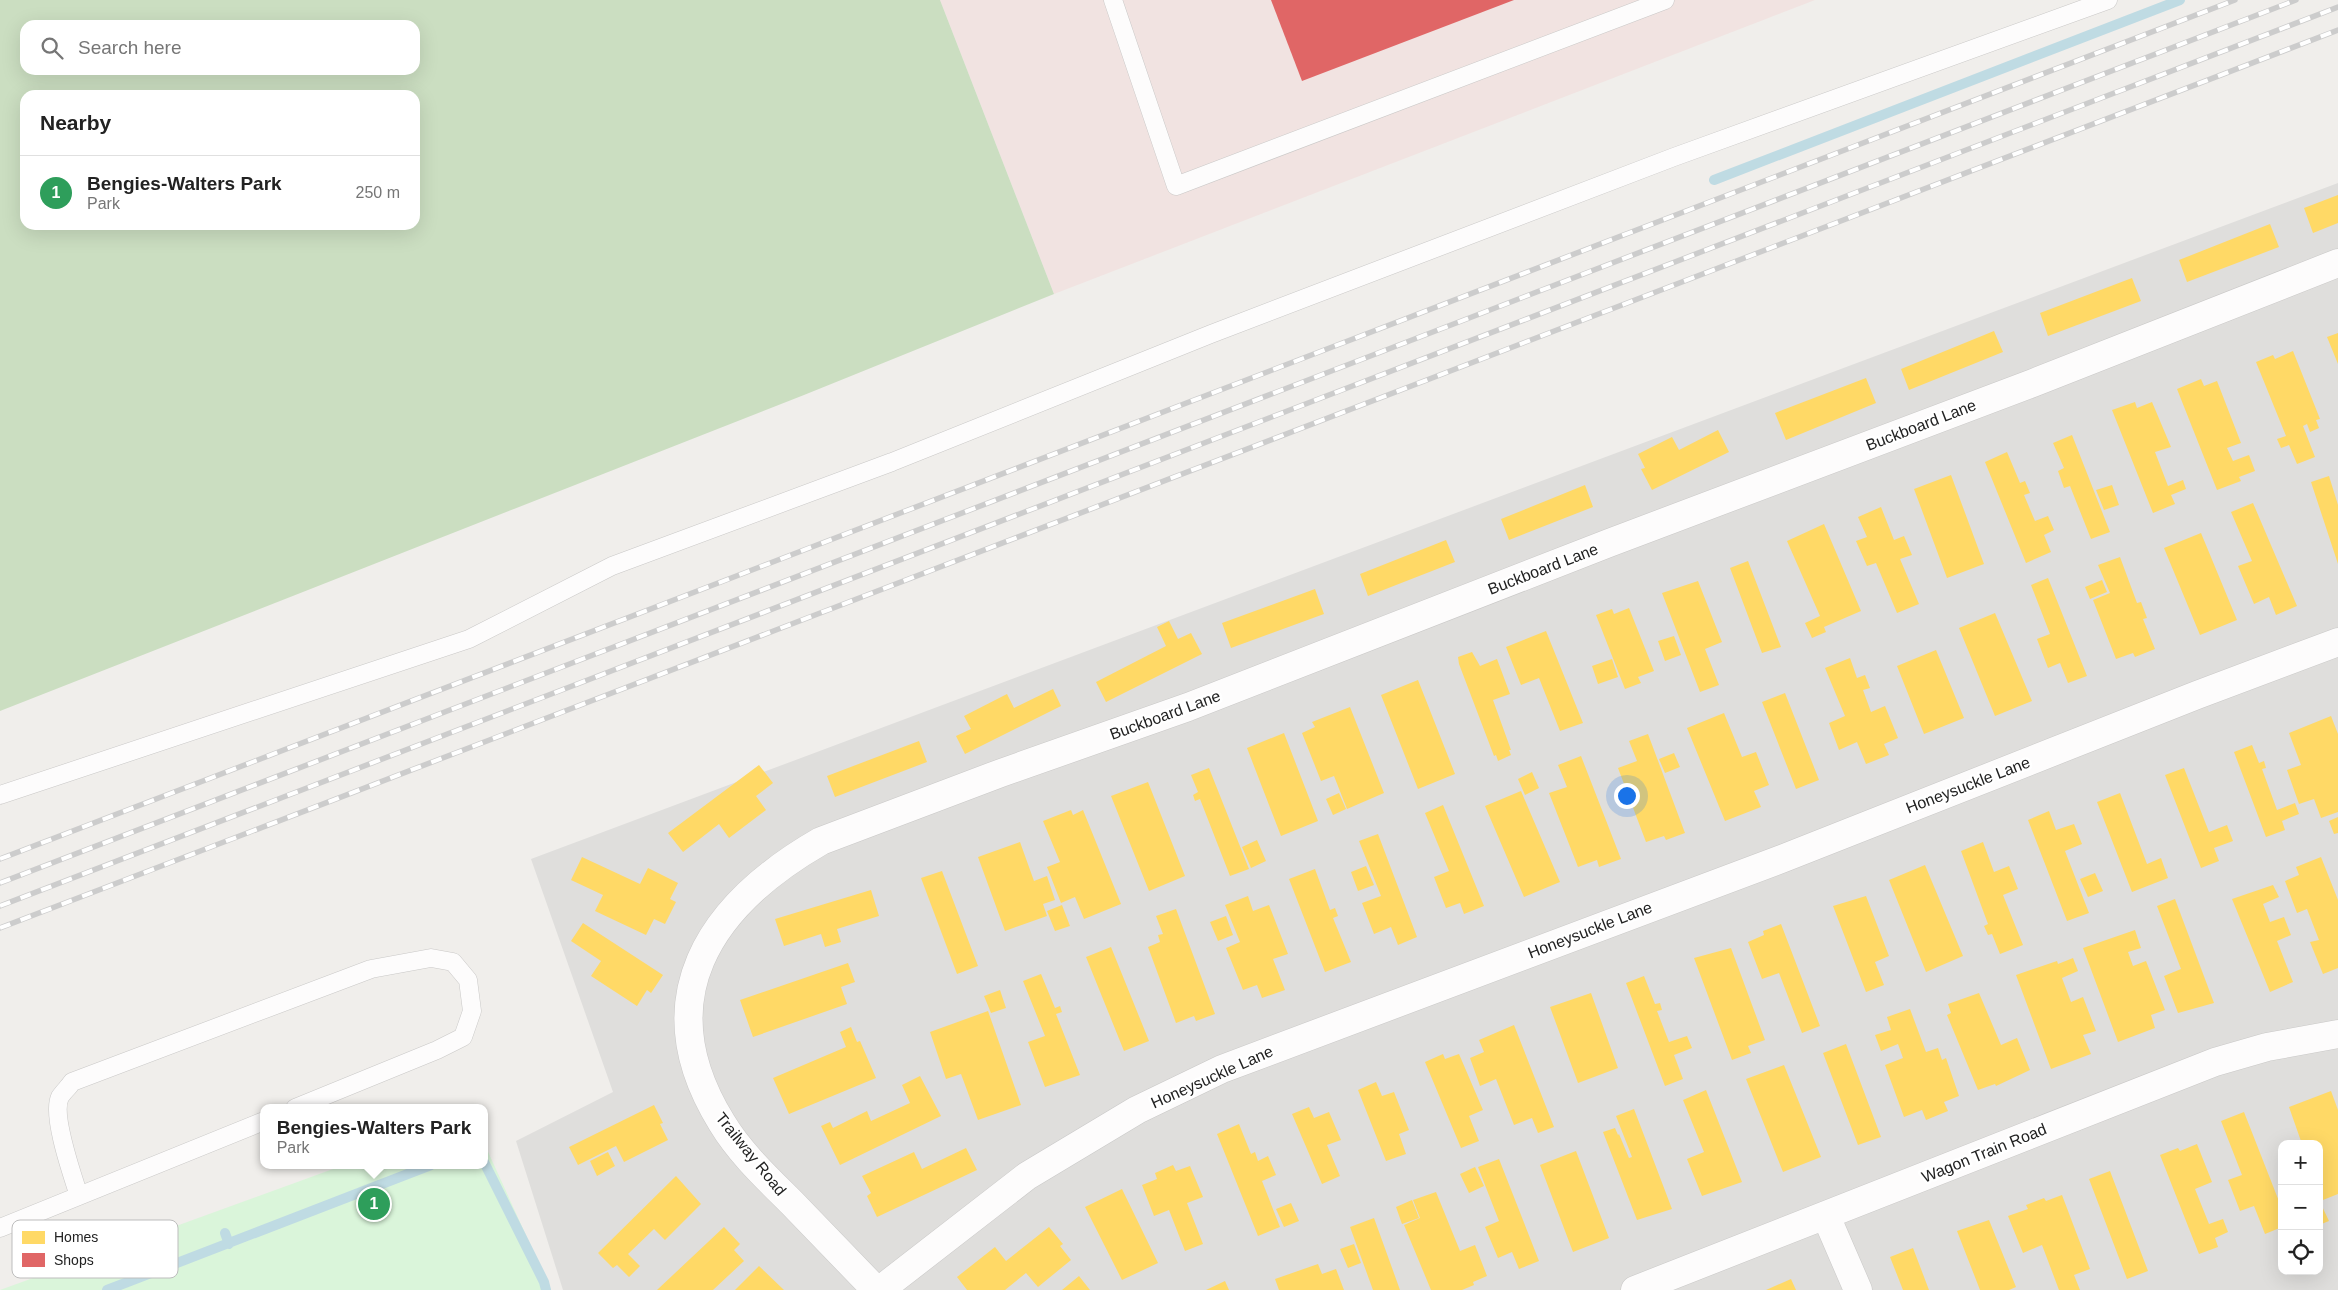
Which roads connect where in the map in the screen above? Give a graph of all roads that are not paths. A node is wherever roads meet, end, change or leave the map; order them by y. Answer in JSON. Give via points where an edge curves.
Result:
{"nodes":[{"id":1,"x":1113,"y":0,"type":"edge"},
{"id":2,"x":1665,"y":0,"type":"edge"},
{"id":3,"x":2108,"y":0,"type":"edge"},
{"id":4,"x":2338,"y":263,"type":"edge"},
{"id":5,"x":2338,"y":642,"type":"edge"},
{"id":6,"x":0,"y":795,"type":"edge"},
{"id":7,"x":754,"y":887,"type":"joint"},
{"id":8,"x":2338,"y":1034,"type":"edge"},
{"id":9,"x":305,"y":1104,"type":"edge"},
{"id":10,"x":260,"y":1123,"type":"edge"},
{"id":11,"x":79,"y":1196,"type":"junction"},
{"id":12,"x":1826,"y":1216,"type":"junction"},
{"id":13,"x":20,"y":1220,"type":"edge"},
{"id":14,"x":12,"y":1223,"type":"edge"},
{"id":15,"x":0,"y":1228,"type":"edge"},
{"id":16,"x":878,"y":1290,"type":"edge"},
{"id":17,"x":1635,"y":1290,"type":"edge"},
{"id":18,"x":1858,"y":1290,"type":"edge"}],
"edges":[{"from":1,"to":2,"type":"lane","via":[[1176,186]]},
{"from":3,"to":6,"type":"lane","via":[[1674,157],[1220,331],[892,462],[612,566],[469,639]]},
{"from":4,"to":7,"type":"street","name":"Buckboard Lane","via":[[1188,707],[821,841]]},
{"from":5,"to":16,"type":"street","name":"Honeysuckle Lane","via":[[1775,861],[1222,1069],[1137,1110],[1027,1176]]},
{"from":7,"to":16,"type":"street","name":"Trailway Road","via":[[710,941],[697,968],[689,994],[694,1059],[705,1092],[723,1125],[767,1178]]},
{"from":8,"to":12,"type":"street","name":"Wagon Train Road","via":[[2267,1046],[2215,1062]]},
{"from":9,"to":11,"type":"lane","via":[[463,1037],[472,1012],[468,980],[453,962],[431,958],[371,969],[72,1082],[59,1099],[58,1115]]},
{"from":10,"to":11,"type":"lane"},
{"from":11,"to":13,"type":"lane"},
{"from":12,"to":17,"type":"street","name":"Wagon Train Road"},
{"from":12,"to":18,"type":"street"},
{"from":14,"to":15,"type":"lane"}]}
